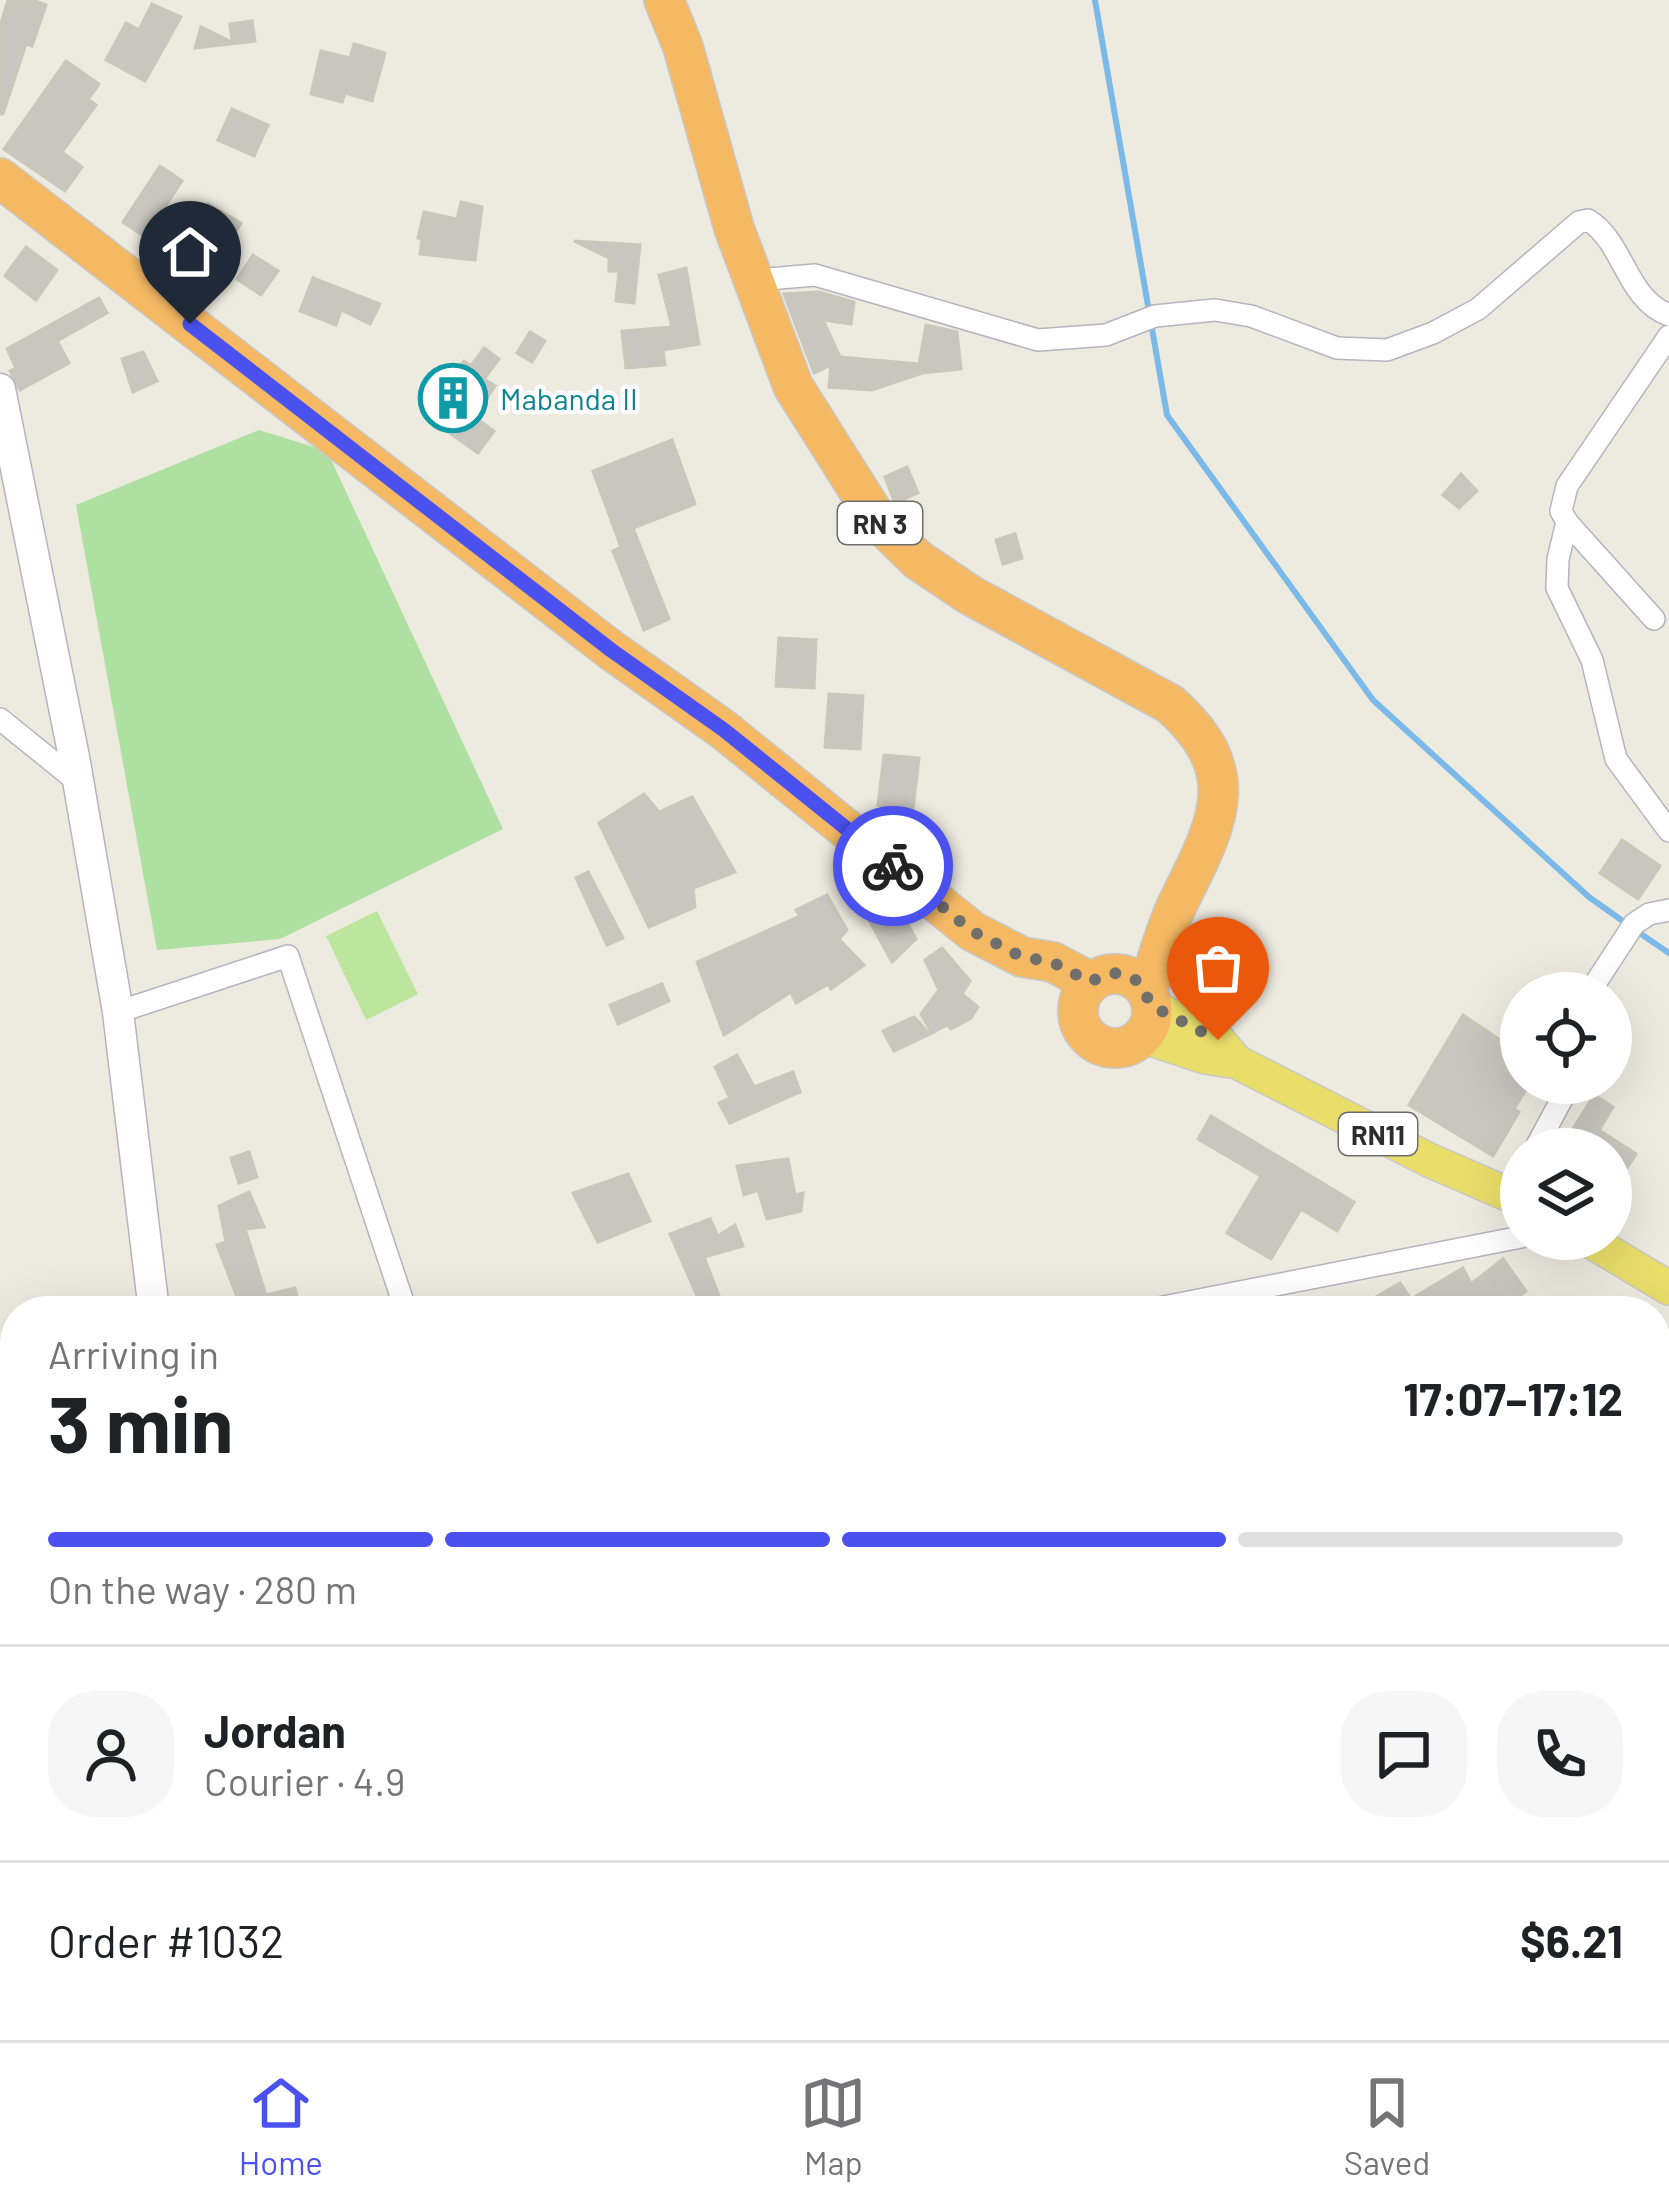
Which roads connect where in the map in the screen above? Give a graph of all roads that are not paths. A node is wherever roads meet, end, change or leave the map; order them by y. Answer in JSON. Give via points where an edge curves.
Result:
{"nodes":[{"id":1,"x":664,"y":0,"type":"edge"},
{"id":2,"x":0,"y":178,"type":"edge"},
{"id":3,"x":755,"y":280,"type":"junction"},
{"id":4,"x":1669,"y":315,"type":"edge"},
{"id":5,"x":1669,"y":336,"type":"edge"},
{"id":6,"x":0,"y":388,"type":"edge"},
{"id":7,"x":1567,"y":522,"type":"junction"},
{"id":8,"x":1654,"y":619,"type":"dead end"},
{"id":9,"x":0,"y":719,"type":"edge"},
{"id":10,"x":79,"y":782,"type":"junction"},
{"id":11,"x":1669,"y":831,"type":"edge"},
{"id":12,"x":1669,"y":910,"type":"edge"},
{"id":13,"x":1603,"y":972,"type":"edge"},
{"id":14,"x":1121,"y":1000,"type":"junction"},
{"id":15,"x":118,"y":1012,"type":"junction"},
{"id":16,"x":1500,"y":1184,"type":"edge"},
{"id":17,"x":1500,"y":1241,"type":"edge"},
{"id":18,"x":1622,"y":1260,"type":"edge"},
{"id":19,"x":1669,"y":1288,"type":"edge"},
{"id":20,"x":152,"y":1296,"type":"edge"},
{"id":21,"x":401,"y":1296,"type":"edge"},
{"id":22,"x":1220,"y":1296,"type":"edge"}],
"edges":[{"from":1,"to":3,"type":"highway","number":"RN 3"},
{"from":2,"to":14,"type":"highway","via":[[724,730],[972,931],[1022,957],[1035,984]]},
{"from":3,"to":4,"type":"street","via":[[815,275],[1038,340],[1106,335],[1154,316],[1215,310],[1337,348],[1387,350],[1478,309],[1588,220],[1637,292]]},
{"from":3,"to":14,"type":"highway","number":"RN 3","via":[[793,386],[878,520],[970,595],[1142,685],[1194,724],[1221,797],[1199,867]]},
{"from":5,"to":7,"type":"street","via":[[1567,486]]},
{"from":6,"to":10,"type":"main road"},
{"from":7,"to":8,"type":"street"},
{"from":7,"to":11,"type":"street","via":[[1557,588],[1592,660],[1616,759]]},
{"from":9,"to":10,"type":"street"},
{"from":10,"to":15,"type":"main road"},
{"from":12,"to":13,"type":"street","via":[[1634,924]]},
{"from":14,"to":16,"type":"main road","number":"RN11","via":[[1205,1057],[1237,1062],[1429,1160]]},
{"from":15,"to":20,"type":"main road"},
{"from":15,"to":21,"type":"street","via":[[288,956]]},
{"from":17,"to":22,"type":"street"},
{"from":18,"to":19,"type":"main road"}]}
